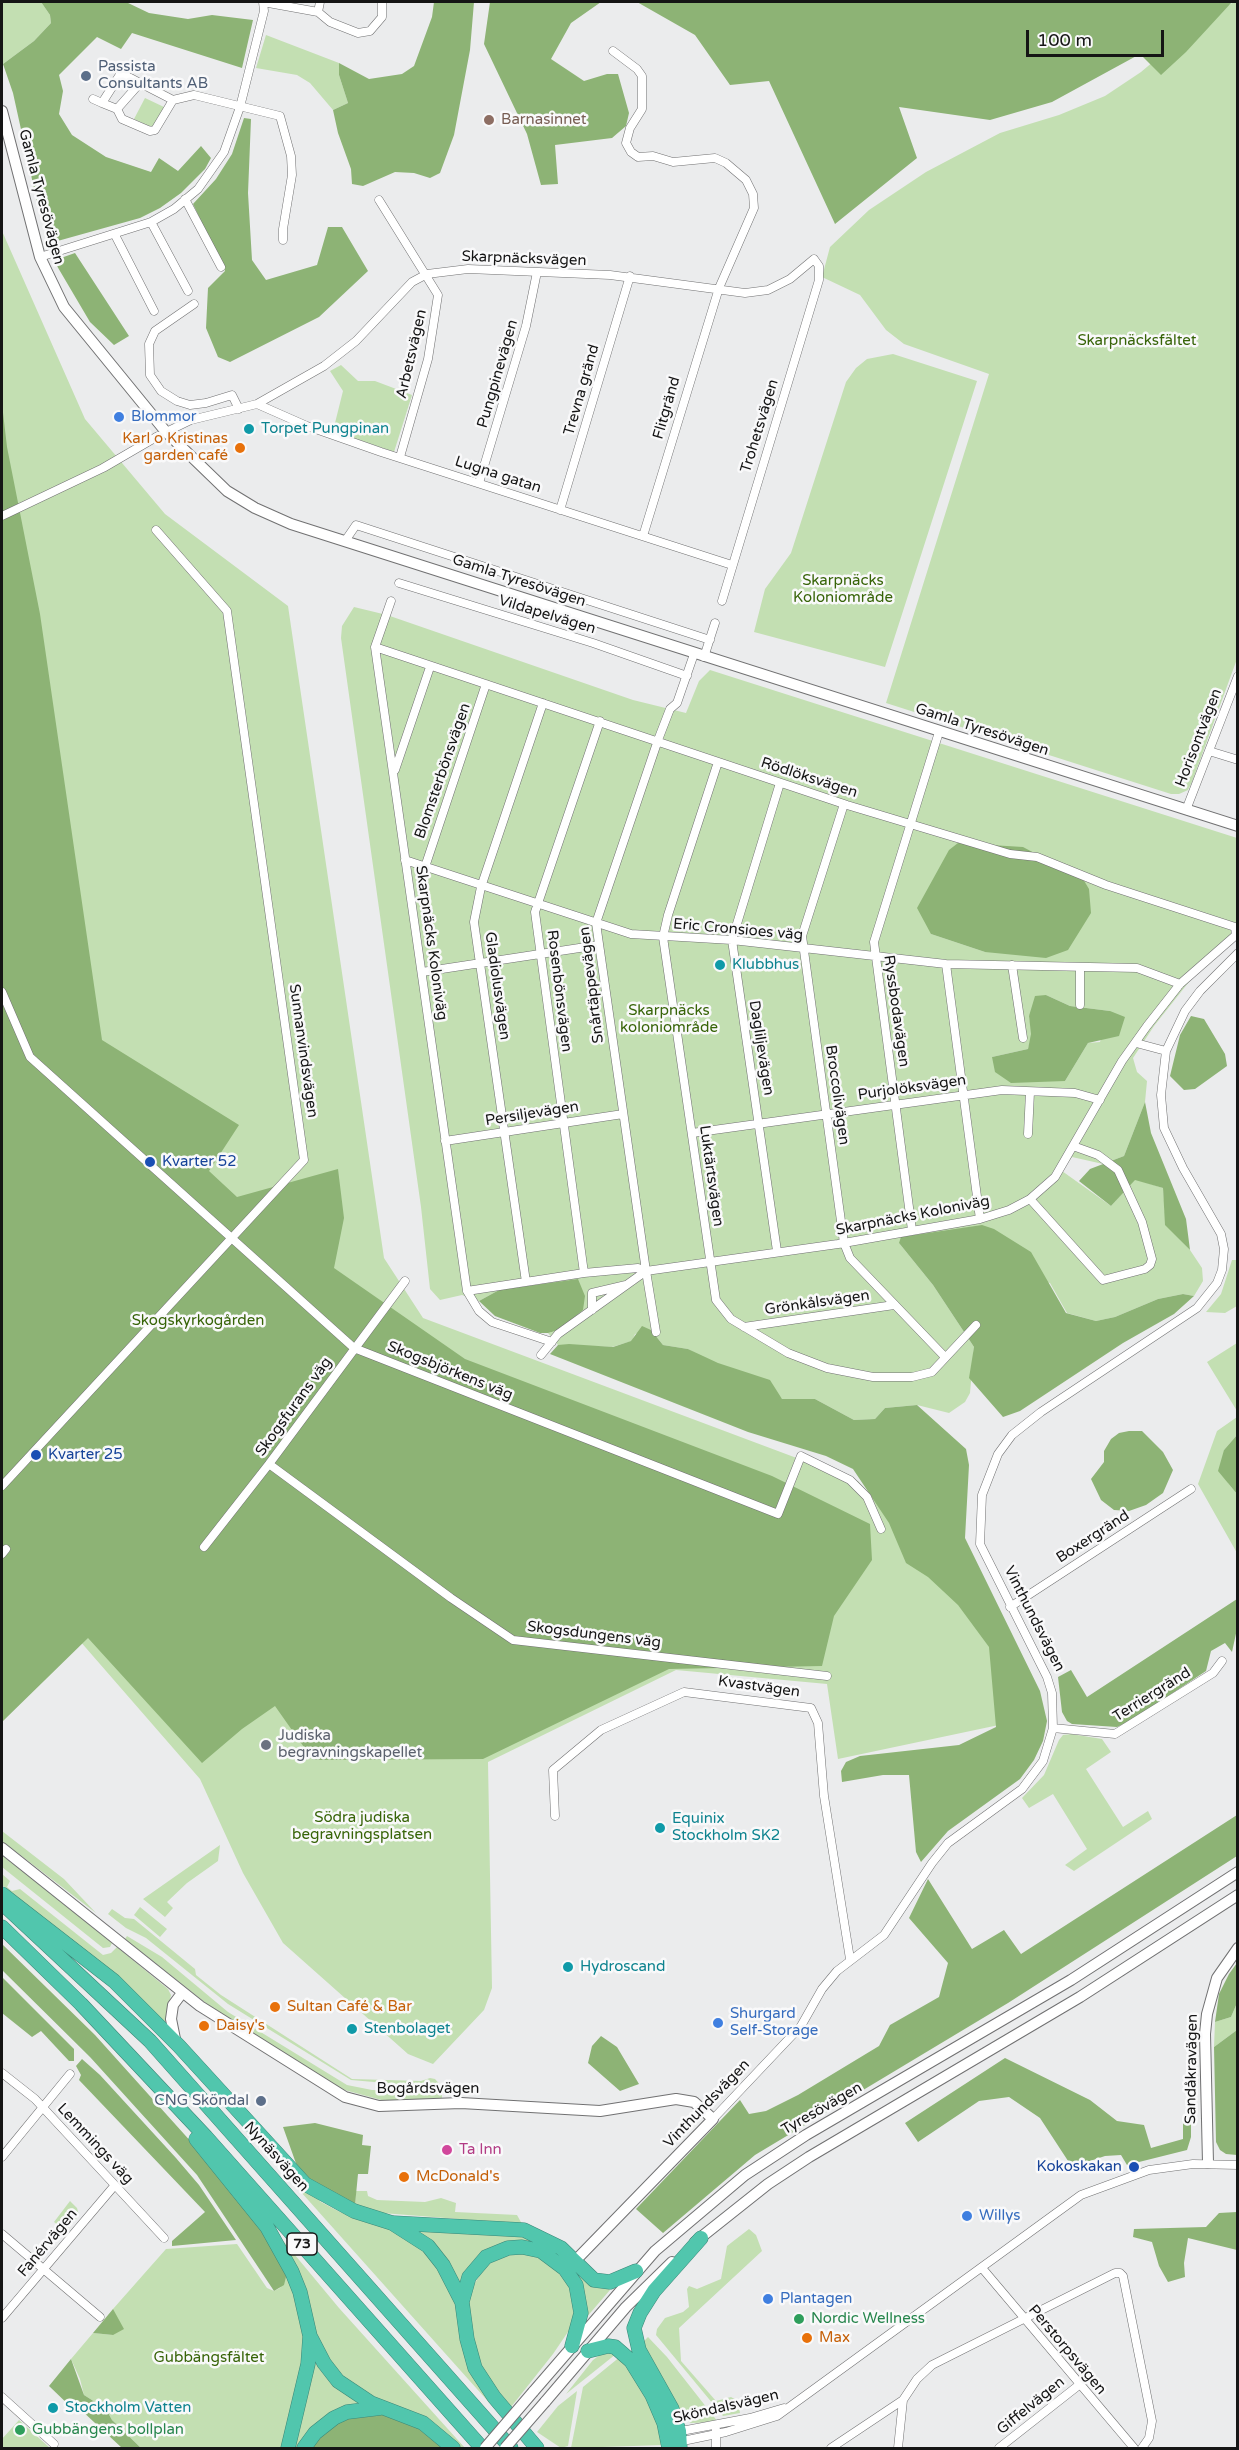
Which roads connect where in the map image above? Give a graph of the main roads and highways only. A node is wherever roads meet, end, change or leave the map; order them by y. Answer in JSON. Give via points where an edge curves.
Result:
{"nodes":[{"id":1,"x":2,"y":1894,"type":"edge"},
{"id":2,"x":2,"y":1903,"type":"edge"},
{"id":3,"x":2,"y":1927,"type":"edge"},
{"id":4,"x":95,"y":1987,"type":"junction"},
{"id":5,"x":176,"y":2044,"type":"junction"},
{"id":6,"x":124,"y":2049,"type":"junction"},
{"id":7,"x":392,"y":2223,"type":"junction"},
{"id":8,"x":700,"y":2238,"type":"road end"},
{"id":9,"x":570,"y":2265,"type":"junction"},
{"id":10,"x":636,"y":2271,"type":"road end"},
{"id":11,"x":462,"y":2302,"type":"junction"},
{"id":12,"x":310,"y":2336,"type":"junction"},
{"id":13,"x":572,"y":2346,"type":"road end"},
{"id":14,"x":588,"y":2351,"type":"road end"},
{"id":15,"x":381,"y":2408,"type":"junction"},
{"id":16,"x":674,"y":2441,"type":"edge"},
{"id":17,"x":481,"y":2446,"type":"edge"},
{"id":18,"x":288,"y":2448,"type":"edge"},
{"id":19,"x":304,"y":2448,"type":"edge"},
{"id":20,"x":453,"y":2448,"type":"edge"},
{"id":21,"x":511,"y":2448,"type":"edge"},
{"id":22,"x":537,"y":2448,"type":"edge"}],
"edges":[{"from":1,"to":5,"type":"highway","via":[[114,1981]]},
{"from":2,"to":4,"type":"highway","name":"Nynäsvägen","number":"73"},
{"from":3,"to":6,"type":"highway","number":"73"},
{"from":4,"to":5,"type":"highway"},
{"from":4,"to":21,"type":"highway","name":"Nynäsvägen","number":"73","via":[[165,2058]]},
{"from":5,"to":7,"type":"highway","via":[[305,2184],[354,2211]]},
{"from":6,"to":12,"type":"highway","via":[[267,2227],[300,2292]]},
{"from":6,"to":17,"type":"highway","number":"73"},
{"from":7,"to":9,"type":"highway","via":[[524,2230],[552,2242]]},
{"from":7,"to":11,"type":"highway","via":[[436,2254]]},
{"from":8,"to":16,"type":"highway","via":[[654,2291],[634,2328],[635,2342],[667,2398]]},
{"from":9,"to":10,"type":"highway","via":[[603,2282]]},
{"from":9,"to":11,"type":"highway","via":[[531,2248],[496,2252],[478,2263],[469,2277]]},
{"from":9,"to":13,"type":"highway","via":[[580,2305]]},
{"from":11,"to":22,"type":"highway","via":[[476,2368],[494,2397]]},
{"from":12,"to":15,"type":"highway","via":[[338,2381]]},
{"from":12,"to":18,"type":"highway","via":[[308,2364]]},
{"from":14,"to":16,"type":"highway","via":[[608,2346],[623,2352],[652,2395]]},
{"from":15,"to":19,"type":"highway","via":[[347,2412],[334,2418]]},
{"from":15,"to":20,"type":"highway","via":[[423,2423]]}]}
